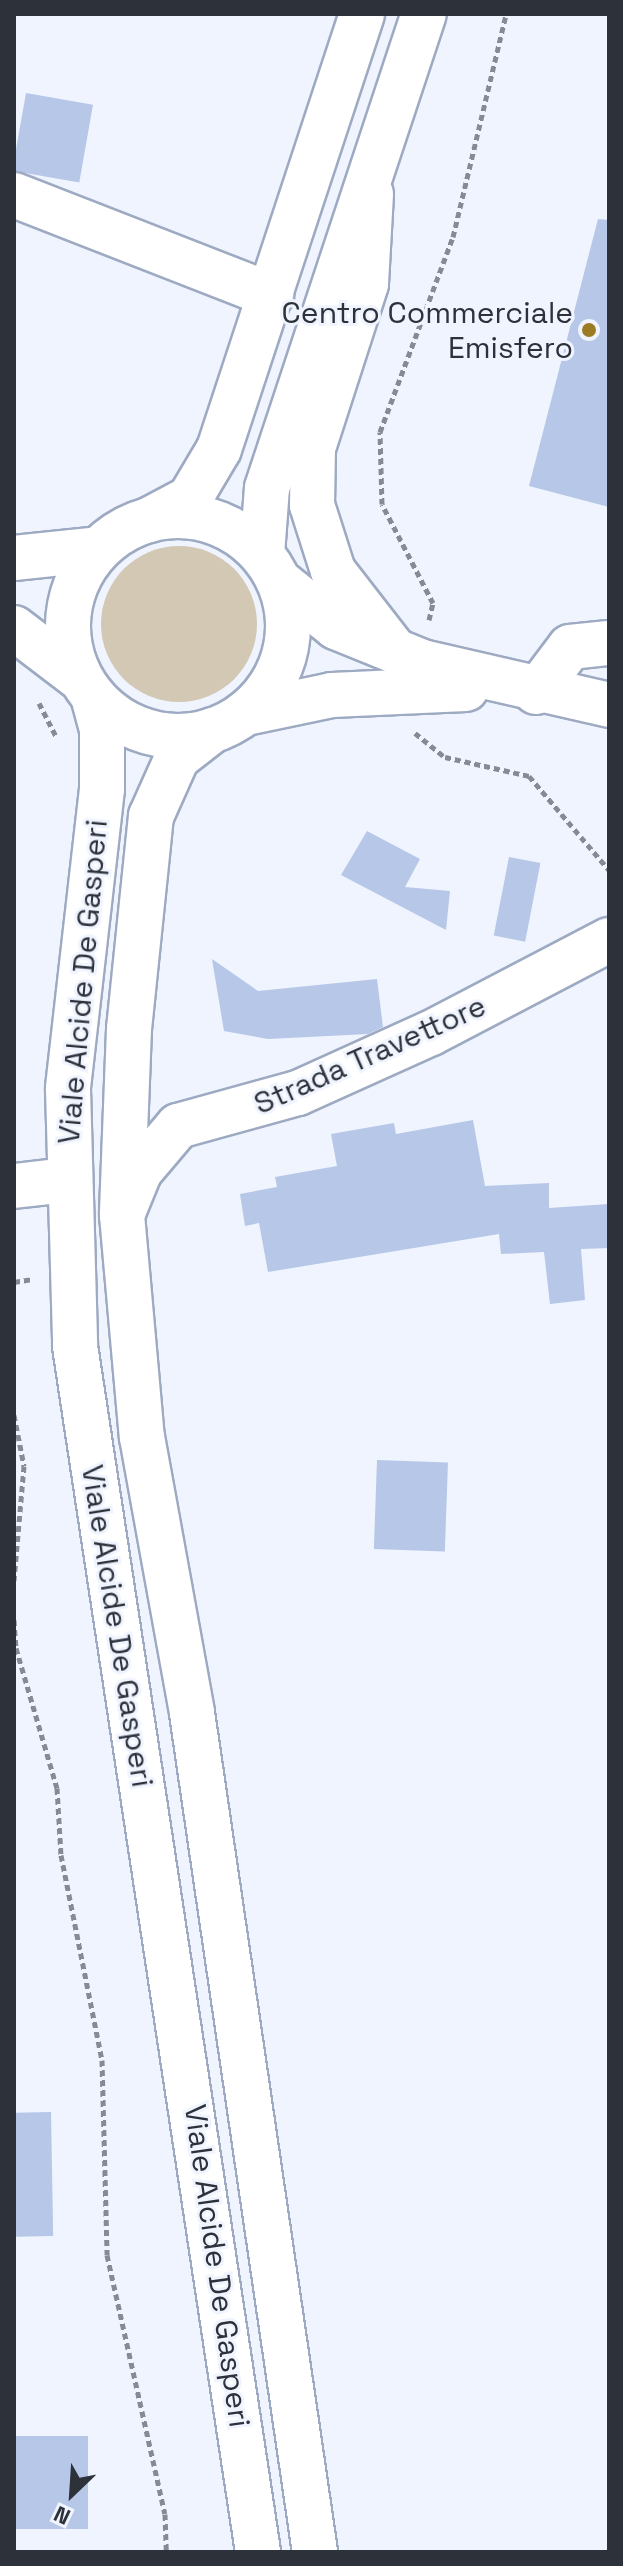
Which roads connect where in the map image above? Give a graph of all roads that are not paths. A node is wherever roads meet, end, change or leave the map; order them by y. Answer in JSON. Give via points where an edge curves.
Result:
{"nodes":[{"id":1,"x":362,"y":14,"type":"edge"},
{"id":2,"x":424,"y":14,"type":"edge"},
{"id":3,"x":373,"y":171,"type":"junction"},
{"id":4,"x":14,"y":195,"type":"edge"},
{"id":5,"x":271,"y":295,"type":"junction"},
{"id":6,"x":149,"y":520,"type":"junction"},
{"id":7,"x":99,"y":549,"type":"junction"},
{"id":8,"x":14,"y":558,"type":"edge"},
{"id":9,"x":270,"y":567,"type":"junction"},
{"id":10,"x":14,"y":628,"type":"edge"},
{"id":11,"x":411,"y":638,"type":"junction"},
{"id":12,"x":609,"y":643,"type":"edge"},
{"id":13,"x":87,"y":687,"type":"junction"},
{"id":14,"x":536,"y":692,"type":"junction"},
{"id":15,"x":609,"y":705,"type":"edge"},
{"id":16,"x":229,"y":721,"type":"junction"},
{"id":17,"x":609,"y":940,"type":"edge"},
{"id":18,"x":66,"y":1180,"type":"junction"},
{"id":19,"x":14,"y":1186,"type":"edge"},
{"id":20,"x":122,"y":1215,"type":"junction"},
{"id":21,"x":258,"y":2552,"type":"edge"},
{"id":22,"x":315,"y":2552,"type":"edge"}],
"edges":[{"from":1,"to":5,"type":"main road","name":"Viale Alcide De Gasperi"},
{"from":2,"to":3,"type":"main road","name":"Viale Alcide De Gasperi"},
{"from":3,"to":9,"type":"main road","name":"Viale Alcide De Gasperi","via":[[267,488]]},
{"from":3,"to":11,"type":"main road","via":[[366,284],[313,448],[312,505],[333,571]]},
{"from":4,"to":5,"type":"main road"},
{"from":5,"to":6,"type":"main road","name":"Viale Alcide De Gasperi","via":[[219,449],[190,498]]},
{"from":6,"to":7,"type":"main road","name":"Viale Alcide De Gasperi"},
{"from":6,"to":9,"type":"main road","name":"Viale Alcide De Gasperi","via":[[198,517],[243,537]]},
{"from":7,"to":8,"type":"main road"},
{"from":7,"to":13,"type":"main road","name":"Viale Alcide De Gasperi","via":[[79,578],[69,611],[70,646]]},
{"from":9,"to":11,"type":"main road","via":[[336,627]]},
{"from":9,"to":16,"type":"main road","name":"Viale Alcide De Gasperi","via":[[287,609],[284,653],[266,692]]},
{"from":10,"to":13,"type":"main road"},
{"from":11,"to":14,"type":"main road"},
{"from":12,"to":14,"type":"main road","via":[[570,647]]},
{"from":13,"to":16,"type":"main road","via":[[122,720],[157,734]]},
{"from":13,"to":18,"type":"main road","name":"Viale Alcide De Gasperi","via":[[102,730],[102,789],[68,1089]]},
{"from":14,"to":15,"type":"main road"},
{"from":14,"to":16,"type":"main road","via":[[417,687]]},
{"from":16,"to":20,"type":"main road","name":"Viale Alcide De Gasperi","via":[[177,758],[151,816],[129,1029]]},
{"from":17,"to":20,"type":"main road","name":"Strada Travettore","via":[[431,1033],[298,1093],[178,1126],[140,1171]]},
{"from":18,"to":19,"type":"main road"},
{"from":18,"to":21,"type":"main road","name":"Viale Alcide De Gasperi","via":[[84,1415]]},
{"from":20,"to":22,"type":"main road","name":"Viale Alcide De Gasperi","via":[[142,1437],[192,1713]]}]}
